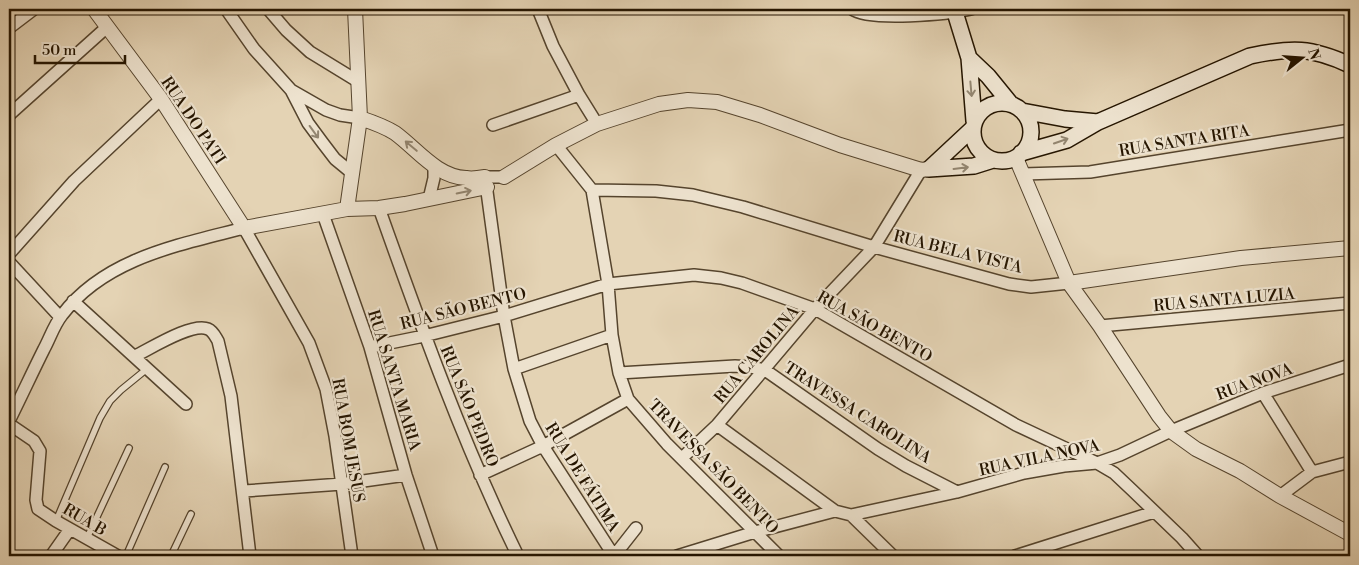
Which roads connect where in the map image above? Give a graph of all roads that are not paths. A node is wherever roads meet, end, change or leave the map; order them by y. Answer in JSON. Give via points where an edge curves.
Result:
{"nodes":[{"id":1,"x":34,"y":9,"type":"edge"},
{"id":2,"x":94,"y":9,"type":"edge"},
{"id":3,"x":226,"y":9,"type":"edge"},
{"id":4,"x":268,"y":9,"type":"edge"},
{"id":5,"x":355,"y":9,"type":"edge"},
{"id":6,"x":538,"y":9,"type":"edge"},
{"id":7,"x":852,"y":9,"type":"edge"},
{"id":8,"x":971,"y":9,"type":"edge"},
{"id":9,"x":954,"y":11,"type":"edge"},
{"id":10,"x":107,"y":27,"type":"junction"},
{"id":11,"x":9,"y":28,"type":"edge"},
{"id":12,"x":969,"y":58,"type":"junction"},
{"id":13,"x":1350,"y":65,"type":"edge"},
{"id":14,"x":359,"y":82,"type":"junction"},
{"id":15,"x":290,"y":90,"type":"junction"},
{"id":16,"x":579,"y":95,"type":"junction"},
{"id":17,"x":160,"y":99,"type":"junction"},
{"id":18,"x":1016,"y":107,"type":"junction"},
{"id":19,"x":9,"y":115,"type":"edge"},
{"id":20,"x":360,"y":118,"type":"junction"},
{"id":21,"x":1098,"y":122,"type":"junction"},
{"id":22,"x":597,"y":124,"type":"junction"},
{"id":23,"x":493,"y":125,"type":"dead end"},
{"id":24,"x":973,"y":125,"type":"junction"},
{"id":25,"x":1350,"y":130,"type":"edge"},
{"id":26,"x":556,"y":145,"type":"junction"},
{"id":27,"x":1018,"y":156,"type":"junction"},
{"id":28,"x":993,"y":160,"type":"junction"},
{"id":29,"x":434,"y":166,"type":"junction"},
{"id":30,"x":925,"y":170,"type":"junction"},
{"id":31,"x":352,"y":173,"type":"junction"},
{"id":32,"x":1023,"y":174,"type":"junction"},
{"id":33,"x":504,"y":176,"type":"joint"},
{"id":34,"x":486,"y":182,"type":"junction"},
{"id":35,"x":592,"y":190,"type":"junction"},
{"id":36,"x":429,"y":199,"type":"junction"},
{"id":37,"x":378,"y":208,"type":"junction"},
{"id":38,"x":347,"y":209,"type":"junction"},
{"id":39,"x":324,"y":214,"type":"junction"},
{"id":40,"x":244,"y":228,"type":"junction"},
{"id":41,"x":874,"y":247,"type":"junction"},
{"id":42,"x":1350,"y":248,"type":"edge"},
{"id":43,"x":9,"y":254,"type":"edge"},
{"id":44,"x":9,"y":262,"type":"edge"},
{"id":45,"x":1069,"y":283,"type":"junction"},
{"id":46,"x":608,"y":284,"type":"junction"},
{"id":47,"x":73,"y":302,"type":"junction"},
{"id":48,"x":1350,"y":303,"type":"edge"},
{"id":49,"x":815,"y":309,"type":"junction"},
{"id":50,"x":504,"y":316,"type":"junction"},
{"id":51,"x":60,"y":317,"type":"junction"},
{"id":52,"x":1100,"y":326,"type":"junction"},
{"id":53,"x":424,"y":336,"type":"junction"},
{"id":54,"x":612,"y":336,"type":"junction"},
{"id":55,"x":370,"y":347,"type":"junction"},
{"id":56,"x":135,"y":356,"type":"junction"},
{"id":57,"x":1350,"y":365,"type":"edge"},
{"id":58,"x":148,"y":368,"type":"junction"},
{"id":59,"x":514,"y":369,"type":"junction"},
{"id":60,"x":765,"y":370,"type":"junction"},
{"id":61,"x":619,"y":373,"type":"junction"},
{"id":62,"x":1263,"y":393,"type":"junction"},
{"id":63,"x":628,"y":399,"type":"junction"},
{"id":64,"x":186,"y":404,"type":"dead end"},
{"id":65,"x":9,"y":423,"type":"edge"},
{"id":66,"x":717,"y":425,"type":"junction"},
{"id":67,"x":1171,"y":431,"type":"junction"},
{"id":68,"x":543,"y":446,"type":"junction"},
{"id":69,"x":129,"y":448,"type":"dead end"},
{"id":70,"x":682,"y":458,"type":"junction"},
{"id":71,"x":1097,"y":462,"type":"junction"},
{"id":72,"x":1350,"y":462,"type":"edge"},
{"id":73,"x":165,"y":468,"type":"dead end"},
{"id":74,"x":1312,"y":472,"type":"junction"},
{"id":75,"x":406,"y":475,"type":"junction"},
{"id":76,"x":480,"y":475,"type":"junction"},
{"id":77,"x":342,"y":484,"type":"junction"},
{"id":78,"x":244,"y":491,"type":"junction"},
{"id":79,"x":957,"y":492,"type":"junction"},
{"id":80,"x":1280,"y":496,"type":"junction"},
{"id":81,"x":835,"y":511,"type":"junction"},
{"id":82,"x":1154,"y":512,"type":"junction"},
{"id":83,"x":191,"y":514,"type":"dead end"},
{"id":84,"x":851,"y":515,"type":"junction"},
{"id":85,"x":56,"y":521,"type":"junction"},
{"id":86,"x":636,"y":528,"type":"dead end"},
{"id":87,"x":70,"y":529,"type":"junction"},
{"id":88,"x":755,"y":532,"type":"junction"},
{"id":89,"x":1350,"y":534,"type":"edge"},
{"id":90,"x":87,"y":538,"type":"junction"},
{"id":91,"x":105,"y":553,"type":"edge"},
{"id":92,"x":51,"y":556,"type":"edge"},
{"id":93,"x":118,"y":556,"type":"edge"},
{"id":94,"x":126,"y":556,"type":"edge"},
{"id":95,"x":171,"y":556,"type":"edge"},
{"id":96,"x":250,"y":556,"type":"edge"},
{"id":97,"x":352,"y":556,"type":"edge"},
{"id":98,"x":433,"y":556,"type":"edge"},
{"id":99,"x":518,"y":556,"type":"edge"},
{"id":100,"x":614,"y":556,"type":"edge"},
{"id":101,"x":677,"y":556,"type":"edge"},
{"id":102,"x":779,"y":556,"type":"edge"},
{"id":103,"x":893,"y":556,"type":"edge"},
{"id":104,"x":1016,"y":556,"type":"edge"},
{"id":105,"x":1198,"y":556,"type":"edge"}],
"edges":[{"from":1,"to":11,"type":"street"},
{"from":2,"to":10,"type":"street","name":"RUA DO PATI"},
{"from":3,"to":15,"type":"street","via":[[254,49]]},
{"from":4,"to":14,"type":"street","via":[[310,52]]},
{"from":5,"to":14,"type":"street"},
{"from":6,"to":16,"type":"street"},
{"from":7,"to":9,"type":"street","via":[[874,16]]},
{"from":8,"to":9,"type":"street"},
{"from":9,"to":12,"type":"main road"},
{"from":10,"to":17,"type":"street","name":"RUA DO PATI"},
{"from":10,"to":19,"type":"street"},
{"from":12,"to":18,"type":"main road"},
{"from":12,"to":24,"type":"main road","one_way":true},
{"from":13,"to":21,"type":"main road","via":[[1330,56],[1298,49],[1250,56]]},
{"from":14,"to":20,"type":"street"},
{"from":15,"to":20,"type":"street","via":[[326,110]]},
{"from":15,"to":31,"type":"street","one_way":true,"via":[[308,124],[335,159]]},
{"from":16,"to":22,"type":"street"},
{"from":16,"to":23,"type":"street"},
{"from":17,"to":40,"type":"street","name":"RUA DO PATI"},
{"from":17,"to":43,"type":"street","via":[[74,181]]},
{"from":18,"to":21,"type":"main road","via":[[1065,119]]},
{"from":18,"to":24,"type":"main road","via":[[996,103],[983,109]]},
{"from":18,"to":27,"type":"main road","via":[[1029,120],[1031,132],[1028,144]]},
{"from":29,"to":20,"type":"street","one_way":true,"via":[[394,132]]},
{"from":20,"to":31,"type":"street"},
{"from":27,"to":21,"type":"main road","one_way":true,"via":[[1067,140]]},
{"from":22,"to":26,"type":"street"},
{"from":22,"to":30,"type":"street","via":[[660,104],[688,100],[717,102],[840,145]]},
{"from":24,"to":28,"type":"main road","via":[[974,141],[981,153]]},
{"from":24,"to":30,"type":"main road"},
{"from":25,"to":32,"type":"street","name":"RUA SANTA RITA","via":[[1090,172]]},
{"from":26,"to":33,"type":"street"},
{"from":26,"to":35,"type":"street"},
{"from":27,"to":28,"type":"main road"},
{"from":27,"to":32,"type":"street"},
{"from":30,"to":28,"type":"main road","one_way":true,"via":[[974,166]]},
{"from":29,"to":34,"type":"street","via":[[450,174]]},
{"from":29,"to":36,"type":"street"},
{"from":30,"to":41,"type":"street","name":"RUA CAROLINA"},
{"from":31,"to":38,"type":"street"},
{"from":32,"to":45,"type":"street"},
{"from":33,"to":34,"type":"street"},
{"from":36,"to":34,"type":"street","one_way":true},
{"from":34,"to":50,"type":"street","name":"RUA DE FÁTIMA"},
{"from":35,"to":41,"type":"street","name":"RUA BELA VISTA","via":[[693,195]]},
{"from":35,"to":46,"type":"street","name":"TRAVESSA SÃO BENTO"},
{"from":36,"to":37,"type":"street"},
{"from":37,"to":38,"type":"street"},
{"from":37,"to":53,"type":"street","name":"RUA SÃO PEDRO"},
{"from":38,"to":39,"type":"street"},
{"from":39,"to":40,"type":"street"},
{"from":39,"to":55,"type":"street","name":"RUA SANTA MARIA"},
{"from":40,"to":47,"type":"street","via":[[154,252],[120,267]]},
{"from":40,"to":77,"type":"street","name":"RUA BOM JESUS","via":[[309,343],[318,366],[326,389]]},
{"from":41,"to":45,"type":"street","name":"RUA BELA VISTA","via":[[1009,284],[1031,287]]},
{"from":41,"to":49,"type":"street","name":"RUA CAROLINA"},
{"from":42,"to":45,"type":"street","name":"RUA BELA VISTA","via":[[1240,258]]},
{"from":44,"to":51,"type":"street"},
{"from":45,"to":52,"type":"street"},
{"from":46,"to":49,"type":"street","name":"RUA SÃO BENTO","via":[[694,275],[721,278]]},
{"from":46,"to":50,"type":"street","name":"RUA SÃO BENTO"},
{"from":46,"to":54,"type":"street","name":"TRAVESSA SÃO BENTO"},
{"from":47,"to":51,"type":"street"},
{"from":47,"to":56,"type":"street"},
{"from":48,"to":52,"type":"street","name":"RUA SANTA LUZIA"},
{"from":49,"to":60,"type":"street","name":"RUA CAROLINA"},
{"from":49,"to":71,"type":"street","name":"RUA SÃO BENTO","via":[[1016,425]]},
{"from":50,"to":53,"type":"street","name":"RUA SÃO BENTO"},
{"from":50,"to":59,"type":"street","name":"RUA DE FÁTIMA"},
{"from":51,"to":65,"type":"street"},
{"from":52,"to":67,"type":"street"},
{"from":53,"to":55,"type":"street","name":"RUA SÃO BENTO"},
{"from":53,"to":76,"type":"street","name":"RUA SÃO PEDRO"},
{"from":54,"to":59,"type":"street"},
{"from":54,"to":61,"type":"street","name":"TRAVESSA SÃO BENTO"},
{"from":55,"to":75,"type":"street","name":"RUA SANTA MARIA"},
{"from":56,"to":58,"type":"street"},
{"from":56,"to":78,"type":"street","via":[[188,330],[199,327],[214,334],[231,396]]},
{"from":57,"to":62,"type":"street","name":"RUA NOVA"},
{"from":58,"to":64,"type":"street"},
{"from":58,"to":85,"type":"lane","via":[[110,401]]},
{"from":59,"to":68,"type":"street","name":"RUA DE FÁTIMA","via":[[530,421]]},
{"from":60,"to":61,"type":"street","name":"TRAVESSA CAROLINA","via":[[735,366]]},
{"from":60,"to":66,"type":"street","name":"RUA CAROLINA"},
{"from":60,"to":79,"type":"street","name":"TRAVESSA CAROLINA","via":[[878,449]]},
{"from":61,"to":63,"type":"street","name":"TRAVESSA SÃO BENTO"},
{"from":62,"to":67,"type":"street","name":"RUA NOVA"},
{"from":62,"to":74,"type":"street"},
{"from":63,"to":68,"type":"street"},
{"from":63,"to":70,"type":"street","name":"TRAVESSA SÃO BENTO"},
{"from":65,"to":85,"type":"street","name":"RUA B","via":[[38,445],[38,509]]},
{"from":66,"to":70,"type":"street","name":"RUA CAROLINA"},
{"from":66,"to":81,"type":"street"},
{"from":67,"to":71,"type":"street","name":"RUA VILA NOVA"},
{"from":67,"to":80,"type":"street","via":[[1196,449]]},
{"from":68,"to":76,"type":"street"},
{"from":68,"to":100,"type":"street","name":"RUA DE FÁTIMA"},
{"from":69,"to":90,"type":"lane"},
{"from":70,"to":88,"type":"street","name":"TRAVESSA SÃO BENTO"},
{"from":71,"to":79,"type":"street","name":"RUA VILA NOVA","via":[[1024,473]]},
{"from":71,"to":82,"type":"street","name":"RUA SÃO BENTO","via":[[1114,473]]},
{"from":72,"to":74,"type":"street"},
{"from":73,"to":94,"type":"lane"},
{"from":74,"to":80,"type":"street"},
{"from":75,"to":77,"type":"street"},
{"from":75,"to":98,"type":"street","name":"RUA SANTA MARIA"},
{"from":76,"to":99,"type":"street","name":"RUA SÃO PEDRO"},
{"from":77,"to":78,"type":"street"},
{"from":77,"to":97,"type":"street","name":"RUA BOM JESUS"},
{"from":78,"to":96,"type":"street"},
{"from":79,"to":84,"type":"street","name":"RUA VILA NOVA"},
{"from":80,"to":89,"type":"street"},
{"from":81,"to":84,"type":"street"},
{"from":81,"to":88,"type":"street"},
{"from":82,"to":104,"type":"street"},
{"from":82,"to":105,"type":"street","name":"RUA SÃO BENTO"},
{"from":83,"to":95,"type":"lane"},
{"from":84,"to":103,"type":"street"},
{"from":85,"to":87,"type":"street","name":"RUA B"},
{"from":86,"to":100,"type":"street"},
{"from":87,"to":90,"type":"street","name":"RUA B"},
{"from":87,"to":92,"type":"street"},
{"from":88,"to":101,"type":"street"},
{"from":88,"to":102,"type":"street","name":"TRAVESSA SÃO BENTO"},
{"from":90,"to":91,"type":"street","name":"RUA B"},
{"from":91,"to":93,"type":"street","name":"RUA B"}]}
